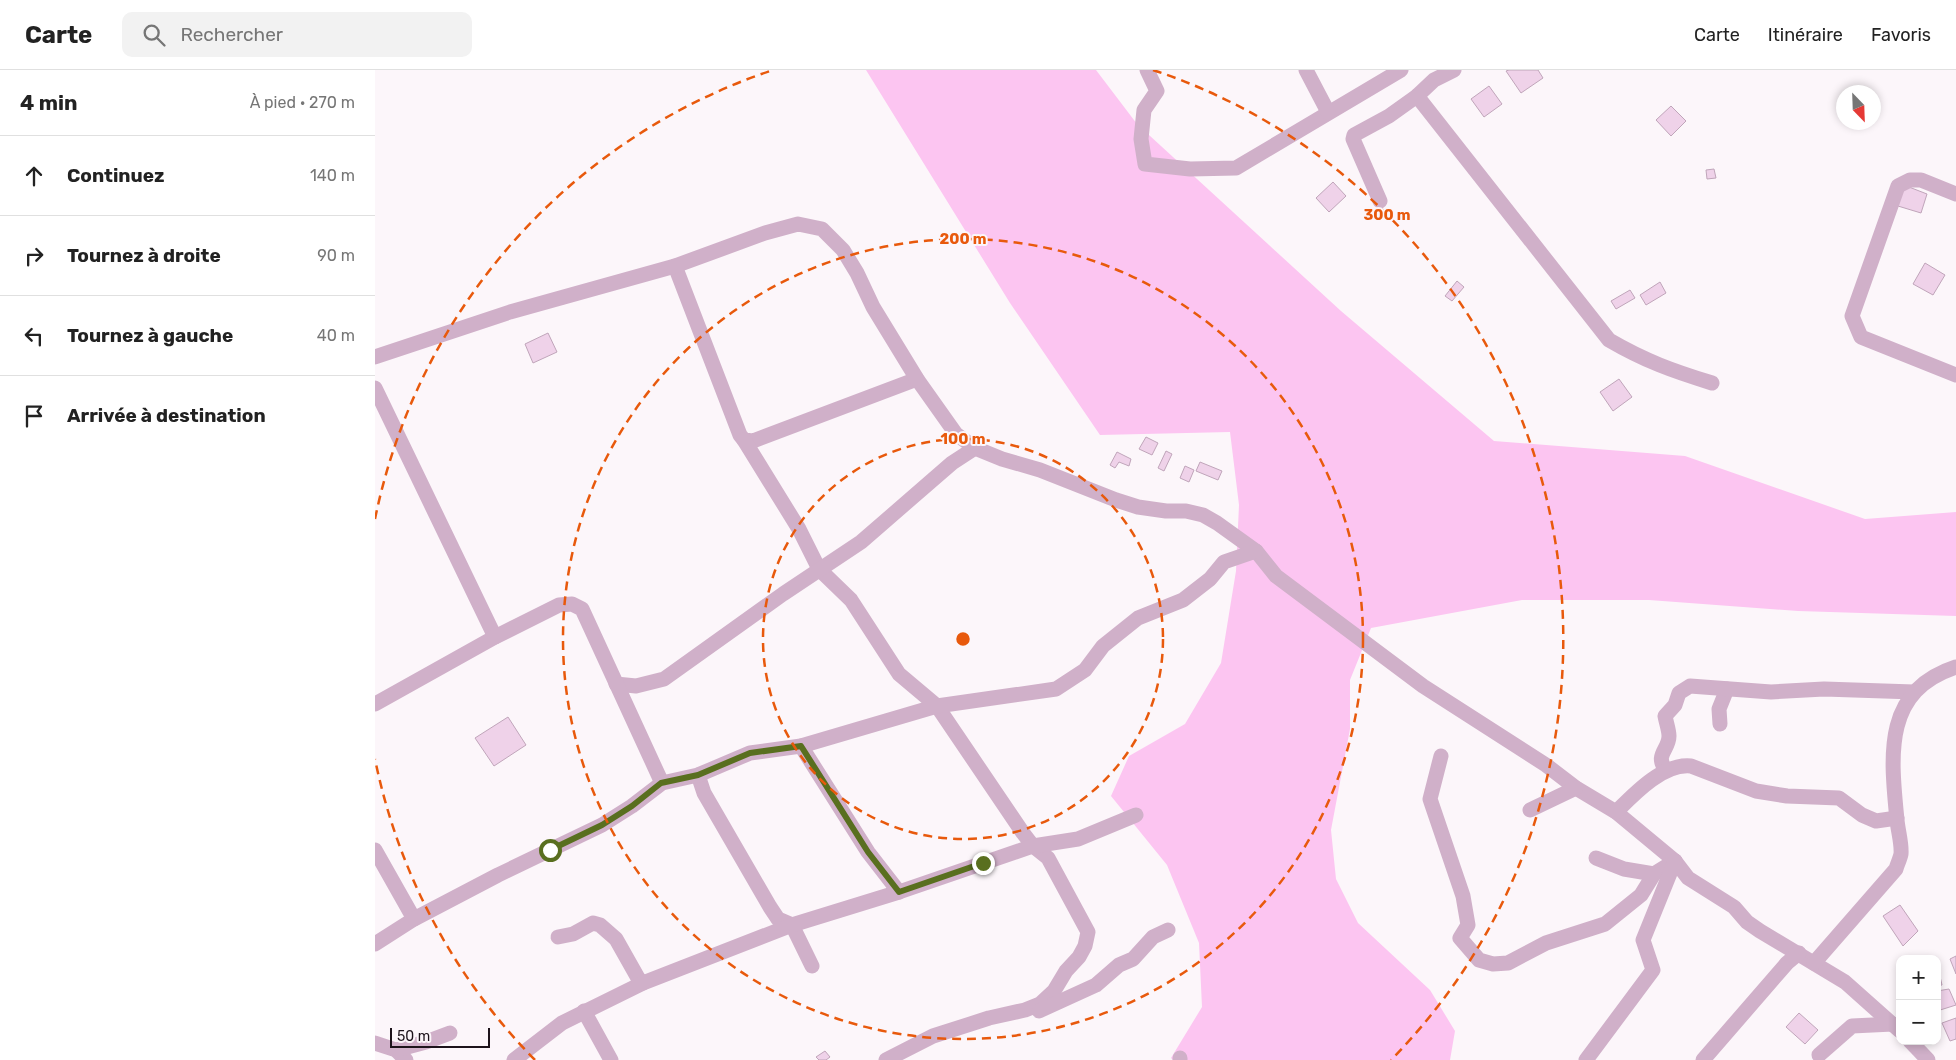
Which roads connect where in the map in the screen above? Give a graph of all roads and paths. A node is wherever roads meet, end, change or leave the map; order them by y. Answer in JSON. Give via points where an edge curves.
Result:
{"nodes":[{"id":1,"x":1147,"y":70,"type":"edge"},
{"id":2,"x":1306,"y":70,"type":"edge"},
{"id":3,"x":1401,"y":70,"type":"edge"},
{"id":4,"x":1454,"y":70,"type":"edge"},
{"id":5,"x":1436,"y":75,"type":"edge"},
{"id":6,"x":1417,"y":96,"type":"junction"},
{"id":7,"x":1328,"y":112,"type":"junction"},
{"id":8,"x":1956,"y":194,"type":"edge"},
{"id":9,"x":1380,"y":201,"type":"dead end"},
{"id":10,"x":675,"y":266,"type":"junction"},
{"id":11,"x":375,"y":357,"type":"edge"},
{"id":12,"x":1956,"y":376,"type":"edge"},
{"id":13,"x":917,"y":379,"type":"junction"},
{"id":14,"x":1712,"y":383,"type":"dead end"},
{"id":15,"x":375,"y":388,"type":"edge"},
{"id":16,"x":745,"y":440,"type":"junction"},
{"id":17,"x":975,"y":448,"type":"junction"},
{"id":18,"x":1256,"y":551,"type":"junction"},
{"id":19,"x":819,"y":569,"type":"junction"},
{"id":20,"x":495,"y":637,"type":"junction"},
{"id":21,"x":1956,"y":667,"type":"edge"},
{"id":22,"x":616,"y":684,"type":"junction"},
{"id":23,"x":1727,"y":689,"type":"junction"},
{"id":24,"x":1914,"y":692,"type":"junction"},
{"id":25,"x":375,"y":704,"type":"edge"},
{"id":26,"x":937,"y":706,"type":"junction"},
{"id":27,"x":1720,"y":724,"type":"dead end"},
{"id":28,"x":801,"y":746,"type":"junction"},
{"id":29,"x":1441,"y":756,"type":"dead end"},
{"id":30,"x":1666,"y":770,"type":"junction"},
{"id":31,"x":698,"y":775,"type":"junction"},
{"id":32,"x":661,"y":783,"type":"junction"},
{"id":33,"x":1576,"y":788,"type":"junction"},
{"id":34,"x":1531,"y":810,"type":"dead end"},
{"id":35,"x":1616,"y":812,"type":"junction"},
{"id":36,"x":1136,"y":815,"type":"dead end"},
{"id":37,"x":1897,"y":818,"type":"junction"},
{"id":38,"x":1033,"y":846,"type":"junction"},
{"id":39,"x":375,"y":850,"type":"edge"},
{"id":40,"x":1596,"y":858,"type":"dead end"},
{"id":41,"x":1675,"y":861,"type":"junction"},
{"id":42,"x":1654,"y":874,"type":"junction"},
{"id":43,"x":899,"y":892,"type":"junction"},
{"id":44,"x":414,"y":919,"type":"junction"},
{"id":45,"x":792,"y":926,"type":"junction"},
{"id":46,"x":1168,"y":930,"type":"dead end"},
{"id":47,"x":559,"y":937,"type":"dead end"},
{"id":48,"x":375,"y":944,"type":"edge"},
{"id":49,"x":1799,"y":954,"type":"junction"},
{"id":50,"x":1814,"y":963,"type":"junction"},
{"id":51,"x":812,"y":966,"type":"dead end"},
{"id":52,"x":643,"y":983,"type":"junction"},
{"id":53,"x":1025,"y":1010,"type":"junction"},
{"id":54,"x":584,"y":1011,"type":"junction"},
{"id":55,"x":1896,"y":1027,"type":"edge"},
{"id":56,"x":450,"y":1033,"type":"dead end"},
{"id":57,"x":375,"y":1043,"type":"edge"},
{"id":58,"x":1914,"y":1045,"type":"edge"},
{"id":59,"x":401,"y":1055,"type":"edge"},
{"id":60,"x":1819,"y":1055,"type":"dead end"},
{"id":61,"x":514,"y":1060,"type":"edge"},
{"id":62,"x":611,"y":1060,"type":"edge"},
{"id":63,"x":886,"y":1060,"type":"edge"},
{"id":64,"x":1586,"y":1060,"type":"edge"},
{"id":65,"x":1703,"y":1060,"type":"edge"},
{"id":66,"x":1928,"y":1060,"type":"edge"}],
"edges":[{"from":1,"to":7,"type":"street","via":[[1157,91],[1144,110],[1141,139],[1145,164],[1190,169],[1236,168]]},
{"from":2,"to":7,"type":"street"},
{"from":3,"to":7,"type":"street"},
{"from":4,"to":5,"type":"street"},
{"from":5,"to":6,"type":"street"},
{"from":6,"to":9,"type":"street","via":[[1353,138]]},
{"from":6,"to":14,"type":"street","via":[[1609,340],[1640,359]]},
{"from":8,"to":12,"type":"street","via":[[1921,180],[1910,180],[1898,186],[1852,316],[1861,336]]},
{"from":10,"to":11,"type":"street","via":[[510,312]]},
{"from":10,"to":13,"type":"street","via":[[798,224],[822,228],[843,250],[857,272],[873,307]]},
{"from":10,"to":16,"type":"street","via":[[740,435]]},
{"from":13,"to":16,"type":"street","via":[[753,441]]},
{"from":13,"to":17,"type":"street","via":[[956,434]]},
{"from":15,"to":20,"type":"street"},
{"from":16,"to":19,"type":"street","via":[[799,529]]},
{"from":17,"to":18,"type":"street","via":[[1138,507],[1203,515]]},
{"from":17,"to":19,"type":"street","via":[[952,463],[861,542]]},
{"from":18,"to":26,"type":"street","via":[[1224,562],[1210,579],[1183,600],[1138,618],[1103,646],[1085,670],[1056,689]]},
{"from":18,"to":33,"type":"street","via":[[1276,576],[1371,648]]},
{"from":19,"to":22,"type":"street","via":[[664,679],[636,686]]},
{"from":19,"to":26,"type":"street","via":[[851,600],[899,674]]},
{"from":20,"to":22,"type":"street","via":[[559,605],[572,604],[582,610]]},
{"from":20,"to":25,"type":"street"},
{"from":21,"to":24,"type":"street"},
{"from":22,"to":32,"type":"street"},
{"from":23,"to":24,"type":"street"},
{"from":23,"to":27,"type":"street","via":[[1719,709]]},
{"from":23,"to":30,"type":"street","via":[[1690,686],[1679,693],[1675,705],[1665,716],[1669,737],[1661,758]]},
{"from":24,"to":37,"type":"street","via":[[1897,721],[1894,746]]},
{"from":26,"to":28,"type":"street"},
{"from":26,"to":38,"type":"street"},
{"from":28,"to":31,"type":"street","via":[[750,753]]},
{"from":28,"to":43,"type":"street","via":[[868,852]]},
{"from":29,"to":42,"type":"street","via":[[1430,799],[1463,896],[1468,926],[1460,938],[1479,960],[1493,964],[1508,963],[1547,943],[1605,924],[1641,894]]},
{"from":30,"to":35,"type":"street"},
{"from":30,"to":37,"type":"street","via":[[1691,766],[1756,791],[1839,798],[1876,821]]},
{"from":31,"to":32,"type":"street"},
{"from":31,"to":45,"type":"street","via":[[704,793],[778,919]]},
{"from":32,"to":44,"type":"street","via":[[602,825]]},
{"from":33,"to":34,"type":"street"},
{"from":33,"to":35,"type":"street"},
{"from":35,"to":41,"type":"street"},
{"from":36,"to":38,"type":"street","via":[[1078,839]]},
{"from":37,"to":50,"type":"street","via":[[1901,855],[1896,869]]},
{"from":38,"to":43,"type":"street"},
{"from":38,"to":53,"type":"street","via":[[1048,858],[1088,932],[1079,957],[1054,991],[1039,1004]]},
{"from":39,"to":44,"type":"street"},
{"from":40,"to":42,"type":"street","via":[[1624,869]]},
{"from":41,"to":42,"type":"street"},
{"from":41,"to":49,"type":"street","via":[[1688,878],[1734,907],[1760,931]]},
{"from":41,"to":64,"type":"street","via":[[1643,940],[1653,970]]},
{"from":43,"to":45,"type":"street"},
{"from":44,"to":48,"type":"street"},
{"from":45,"to":51,"type":"street"},
{"from":45,"to":52,"type":"street"},
{"from":46,"to":53,"type":"street","via":[[1153,937],[1133,959],[1119,965],[1096,985],[1040,1011]]},
{"from":47,"to":52,"type":"street","via":[[573,934],[593,923],[600,925],[616,939]]},
{"from":49,"to":50,"type":"street"},
{"from":49,"to":65,"type":"street","via":[[1787,963]]},
{"from":50,"to":55,"type":"street","via":[[1845,982]]},
{"from":52,"to":54,"type":"street"},
{"from":53,"to":63,"type":"street","via":[[933,1036]]},
{"from":54,"to":61,"type":"street","via":[[548,1033]]},
{"from":54,"to":62,"type":"street"},
{"from":55,"to":60,"type":"street","via":[[1852,1026]]},
{"from":56,"to":59,"type":"street"},
{"from":57,"to":59,"type":"street"},
{"from":58,"to":66,"type":"street"}]}
